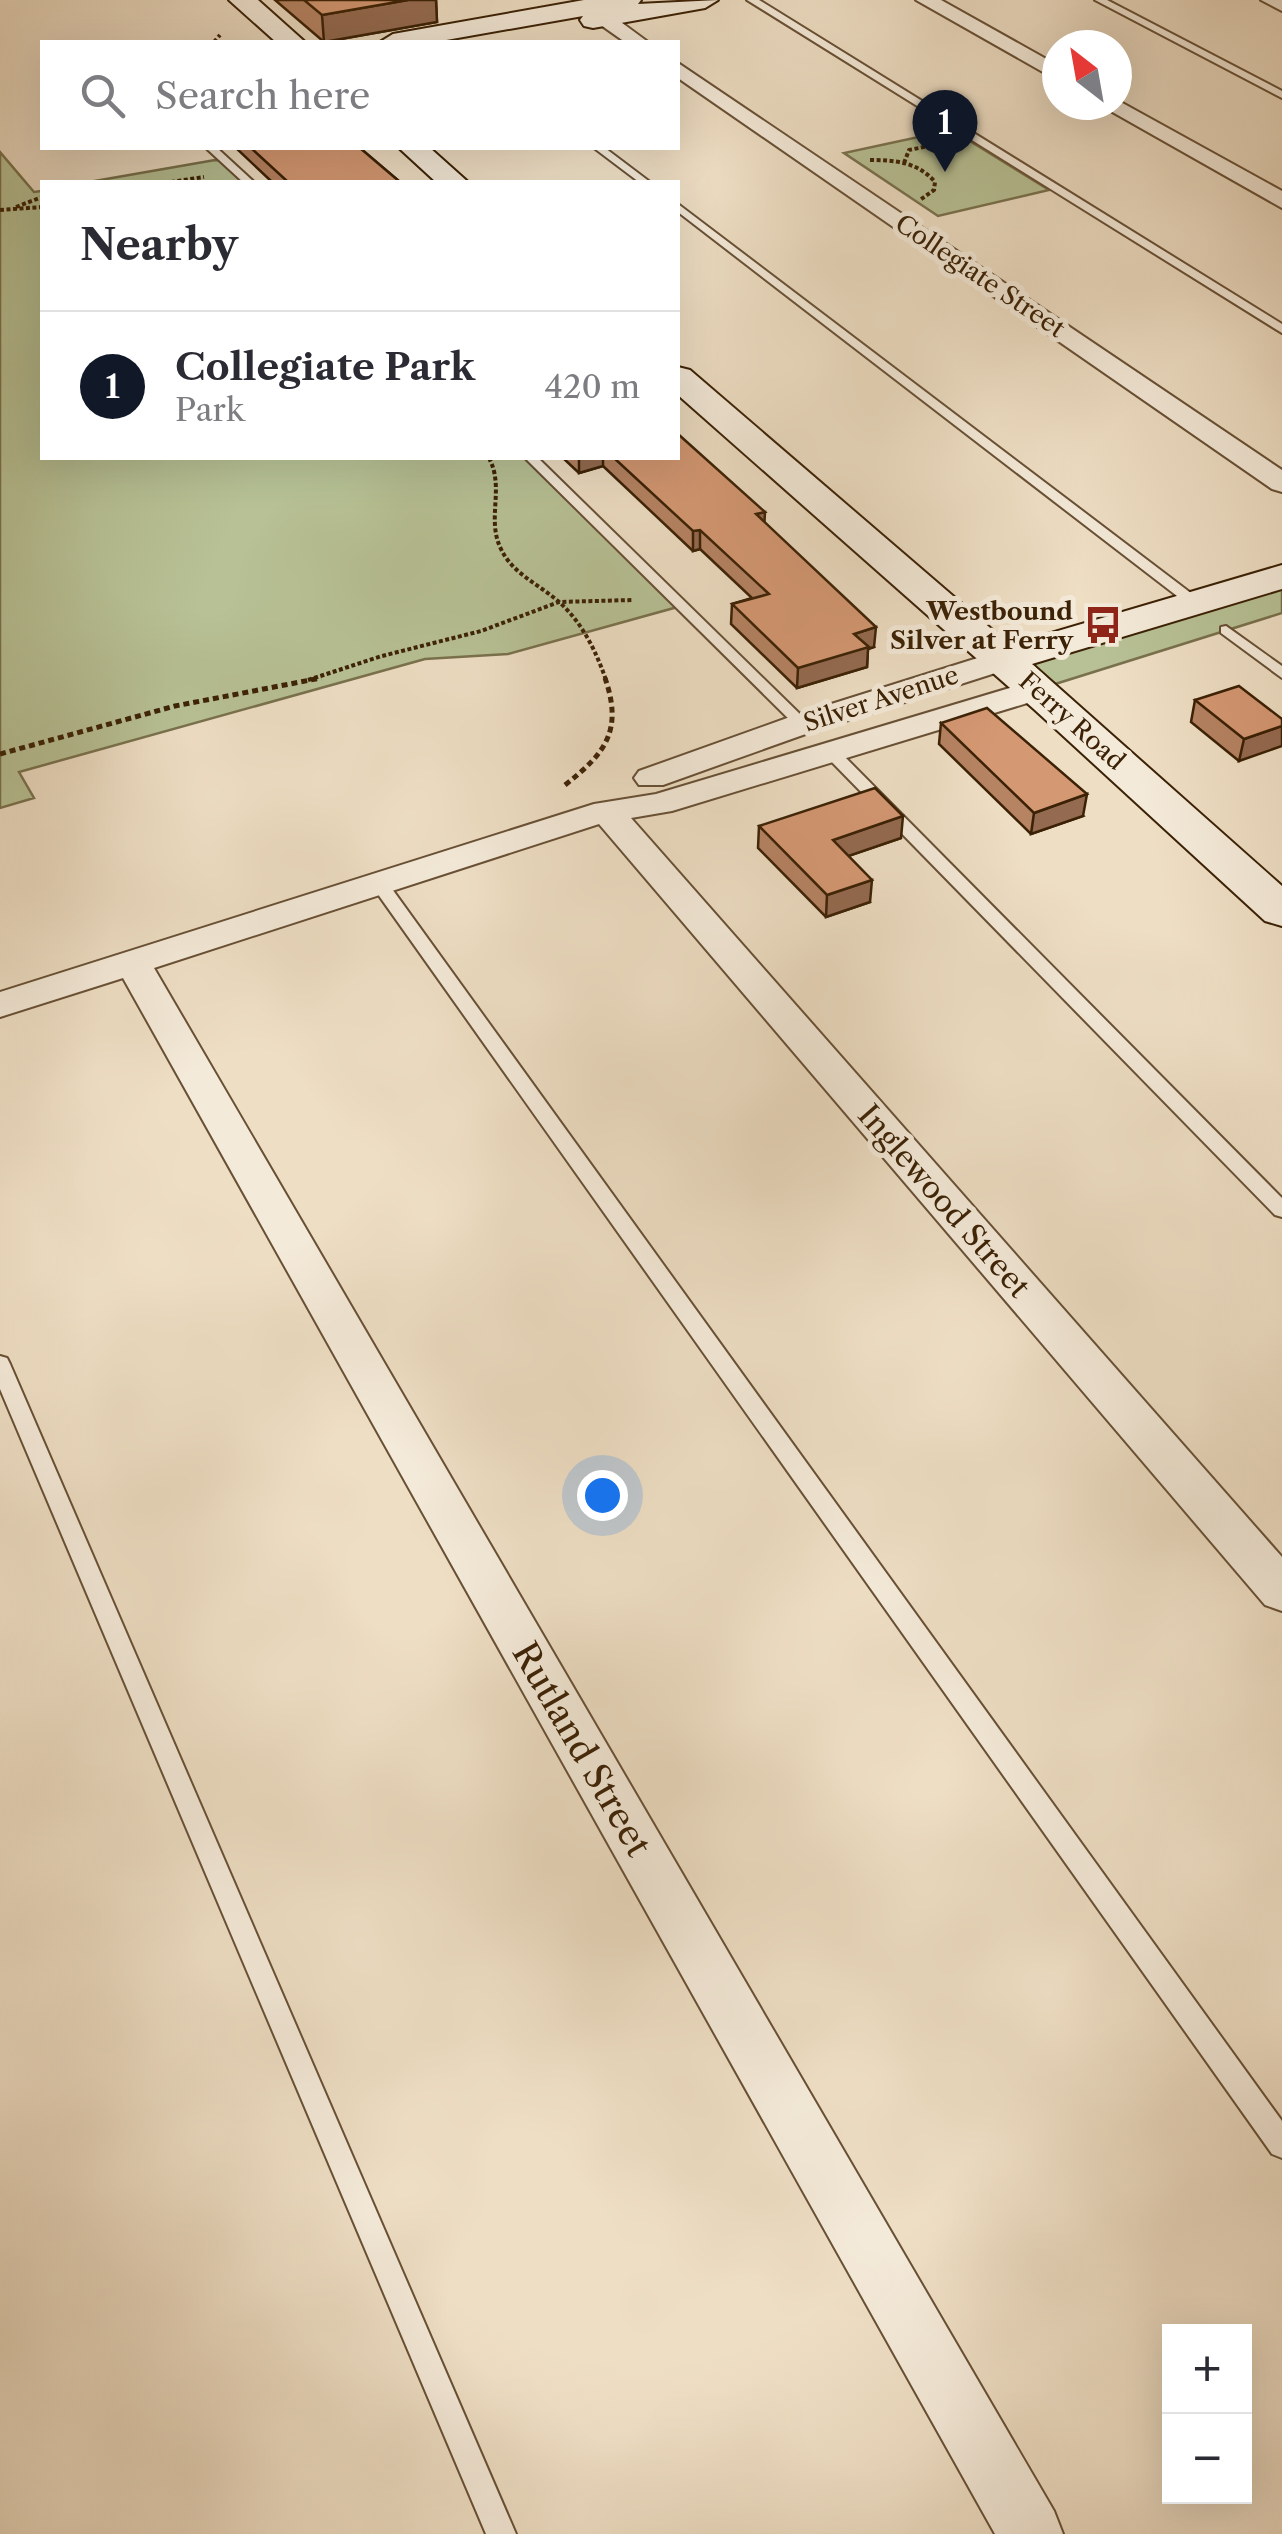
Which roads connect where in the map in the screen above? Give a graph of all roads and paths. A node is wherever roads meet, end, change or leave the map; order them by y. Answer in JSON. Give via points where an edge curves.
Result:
{"nodes":[{"id":1,"x":242,"y":0,"type":"edge"},
{"id":2,"x":628,"y":0,"type":"edge"},
{"id":3,"x":705,"y":0,"type":"edge"},
{"id":4,"x":752,"y":0,"type":"edge"},
{"id":5,"x":926,"y":0,"type":"edge"},
{"id":6,"x":1100,"y":0,"type":"edge"},
{"id":7,"x":1271,"y":0,"type":"edge"},
{"id":8,"x":1282,"y":5,"type":"edge"},
{"id":9,"x":579,"y":9,"type":"edge"},
{"id":10,"x":220,"y":35,"type":"dead end"},
{"id":11,"x":216,"y":40,"type":"edge"},
{"id":12,"x":290,"y":40,"type":"edge"},
{"id":13,"x":403,"y":40,"type":"edge"},
{"id":14,"x":478,"y":40,"type":"edge"},
{"id":15,"x":634,"y":40,"type":"edge"},
{"id":16,"x":1042,"y":66,"type":"edge"},
{"id":17,"x":680,"y":71,"type":"edge"},
{"id":18,"x":1282,"y":95,"type":"edge"},
{"id":19,"x":1132,"y":116,"type":"edge"},
{"id":20,"x":213,"y":150,"type":"edge"},
{"id":21,"x":415,"y":150,"type":"edge"},
{"id":22,"x":603,"y":150,"type":"edge"},
{"id":23,"x":862,"y":160,"type":"dead end"},
{"id":24,"x":210,"y":176,"type":"dead end"},
{"id":25,"x":184,"y":180,"type":"edge"},
{"id":26,"x":247,"y":180,"type":"edge"},
{"id":27,"x":451,"y":180,"type":"edge"},
{"id":28,"x":642,"y":180,"type":"edge"},
{"id":29,"x":40,"y":198,"type":"edge"},
{"id":30,"x":1282,"y":202,"type":"edge"},
{"id":31,"x":913,"y":204,"type":"dead end"},
{"id":32,"x":40,"y":207,"type":"edge"},
{"id":33,"x":10,"y":209,"type":"junction"},
{"id":34,"x":680,"y":209,"type":"edge"},
{"id":35,"x":0,"y":210,"type":"edge"},
{"id":36,"x":1282,"y":329,"type":"edge"},
{"id":37,"x":680,"y":379,"type":"edge"},
{"id":38,"x":491,"y":460,"type":"edge"},
{"id":39,"x":533,"y":460,"type":"edge"},
{"id":40,"x":1282,"y":484,"type":"edge"},
{"id":41,"x":1282,"y":577,"type":"edge"},
{"id":42,"x":559,"y":602,"type":"junction"},
{"id":43,"x":1194,"y":603,"type":"junction"},
{"id":44,"x":1282,"y":612,"type":"edge"},
{"id":45,"x":692,"y":618,"type":"junction"},
{"id":46,"x":1226,"y":630,"type":"junction"},
{"id":47,"x":1003,"y":660,"type":"junction"},
{"id":48,"x":1282,"y":673,"type":"edge"},
{"id":49,"x":1036,"y":690,"type":"junction"},
{"id":50,"x":802,"y":724,"type":"junction"},
{"id":51,"x":831,"y":752,"type":"junction"},
{"id":52,"x":0,"y":754,"type":"edge"},
{"id":53,"x":561,"y":788,"type":"dead end"},
{"id":54,"x":606,"y":811,"type":"junction"},
{"id":55,"x":381,"y":886,"type":"junction"},
{"id":56,"x":1282,"y":911,"type":"edge"},
{"id":57,"x":133,"y":964,"type":"junction"},
{"id":58,"x":0,"y":1004,"type":"edge"},
{"id":59,"x":1282,"y":1210,"type":"edge"},
{"id":60,"x":0,"y":1364,"type":"edge"},
{"id":61,"x":1282,"y":1591,"type":"edge"},
{"id":62,"x":1282,"y":2144,"type":"edge"},
{"id":63,"x":501,"y":2534,"type":"edge"},
{"id":64,"x":1031,"y":2534,"type":"edge"}],
"edges":[{"from":1,"to":12,"type":"main road"},
{"from":2,"to":9,"type":"main road"},
{"from":3,"to":9,"type":"main road"},
{"from":4,"to":36,"type":"lane"},
{"from":5,"to":16,"type":"street"},
{"from":6,"to":18,"type":"lane"},
{"from":7,"to":8,"type":"street"},
{"from":9,"to":13,"type":"main road"},
{"from":9,"to":14,"type":"main road"},
{"from":9,"to":15,"type":"street"},
{"from":10,"to":11,"type":"path"},
{"from":17,"to":40,"type":"street","name":"Collegiate Street"},
{"from":19,"to":30,"type":"street"},
{"from":20,"to":26,"type":"lane"},
{"from":21,"to":27,"type":"main road"},
{"from":22,"to":28,"type":"lane"},
{"from":23,"to":31,"type":"path","via":[[898,161],[929,174],[934,190]]},
{"from":24,"to":25,"type":"path"},
{"from":29,"to":33,"type":"path"},
{"from":32,"to":33,"type":"path"},
{"from":33,"to":35,"type":"path"},
{"from":34,"to":43,"type":"lane"},
{"from":37,"to":47,"type":"main road","name":"Ferry Road"},
{"from":38,"to":42,"type":"path","via":[[500,480],[500,548]]},
{"from":39,"to":45,"type":"lane"},
{"from":41,"to":43,"type":"main road","name":"Silver Avenue"},
{"from":42,"to":45,"type":"path","via":[[622,598]]},
{"from":42,"to":52,"type":"path","via":[[326,677],[175,706]]},
{"from":42,"to":53,"type":"path","via":[[590,640],[614,716],[607,742]]},
{"from":43,"to":47,"type":"main road","name":"Silver Avenue"},
{"from":44,"to":46,"type":"main road","name":"Silver Avenue"},
{"from":45,"to":50,"type":"lane"},
{"from":46,"to":48,"type":"lane"},
{"from":46,"to":49,"type":"main road","name":"Silver Avenue"},
{"from":47,"to":49,"type":"main road","name":"Ferry Road"},
{"from":47,"to":50,"type":"street","name":"Silver Avenue"},
{"from":49,"to":51,"type":"street","name":"Silver Avenue"},
{"from":49,"to":56,"type":"main road","name":"Ferry Road"},
{"from":50,"to":54,"type":"street","name":"Silver Avenue","via":[[640,782]]},
{"from":51,"to":54,"type":"street","name":"Silver Avenue","via":[[660,804]]},
{"from":51,"to":59,"type":"lane"},
{"from":54,"to":55,"type":"street","name":"Silver Avenue"},
{"from":54,"to":61,"type":"street","name":"Inglewood Street"},
{"from":55,"to":57,"type":"street","name":"Silver Avenue"},
{"from":55,"to":62,"type":"lane"},
{"from":57,"to":58,"type":"street","name":"Silver Avenue"},
{"from":57,"to":64,"type":"street","name":"Rutland Street"},
{"from":60,"to":63,"type":"lane"}]}
